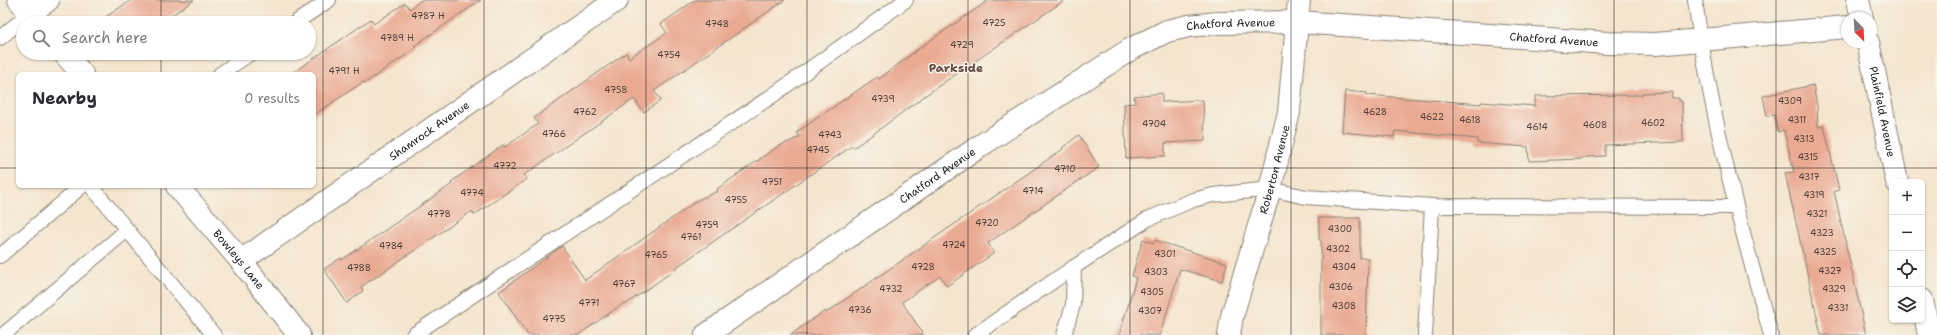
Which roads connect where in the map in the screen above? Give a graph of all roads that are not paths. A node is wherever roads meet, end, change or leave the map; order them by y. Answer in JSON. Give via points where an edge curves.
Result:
{"nodes":[{"id":1,"x":48,"y":0,"type":"edge"},
{"id":2,"x":329,"y":0,"type":"edge"},
{"id":3,"x":617,"y":0,"type":"edge"},
{"id":4,"x":906,"y":0,"type":"edge"},
{"id":5,"x":1298,"y":0,"type":"edge"},
{"id":6,"x":1695,"y":0,"type":"edge"},
{"id":7,"x":1858,"y":0,"type":"edge"},
{"id":8,"x":29,"y":12,"type":"edge"},
{"id":9,"x":1861,"y":12,"type":"edge"},
{"id":10,"x":306,"y":16,"type":"edge"},
{"id":11,"x":1297,"y":22,"type":"junction"},
{"id":12,"x":16,"y":24,"type":"edge"},
{"id":13,"x":1841,"y":28,"type":"edge"},
{"id":14,"x":0,"y":38,"type":"edge"},
{"id":15,"x":1700,"y":40,"type":"junction"},
{"id":16,"x":1869,"y":48,"type":"edge"},
{"id":17,"x":70,"y":60,"type":"edge"},
{"id":18,"x":241,"y":60,"type":"edge"},
{"id":19,"x":80,"y":72,"type":"edge"},
{"id":20,"x":223,"y":72,"type":"edge"},
{"id":21,"x":1896,"y":179,"type":"edge"},
{"id":22,"x":80,"y":188,"type":"edge"},
{"id":23,"x":93,"y":188,"type":"edge"},
{"id":24,"x":179,"y":188,"type":"edge"},
{"id":25,"x":1270,"y":189,"type":"junction"},
{"id":26,"x":1432,"y":206,"type":"junction"},
{"id":27,"x":1736,"y":208,"type":"junction"},
{"id":28,"x":127,"y":230,"type":"junction"},
{"id":29,"x":0,"y":256,"type":"edge"},
{"id":30,"x":241,"y":261,"type":"junction"},
{"id":31,"x":1074,"y":267,"type":"junction"},
{"id":32,"x":1925,"y":313,"type":"edge"},
{"id":33,"x":208,"y":333,"type":"edge"},
{"id":34,"x":3,"y":335,"type":"edge"},
{"id":35,"x":299,"y":335,"type":"edge"},
{"id":36,"x":413,"y":335,"type":"edge"},
{"id":37,"x":706,"y":335,"type":"edge"},
{"id":38,"x":975,"y":335,"type":"edge"},
{"id":39,"x":1064,"y":335,"type":"edge"},
{"id":40,"x":1229,"y":335,"type":"edge"},
{"id":41,"x":1425,"y":335,"type":"edge"},
{"id":42,"x":1771,"y":335,"type":"edge"},
{"id":43,"x":1930,"y":335,"type":"edge"}],
"edges":[{"from":1,"to":8,"type":"street"},
{"from":2,"to":10,"type":"lane"},
{"from":3,"to":30,"type":"street","name":"Shamrock Avenue"},
{"from":4,"to":36,"type":"lane","via":[[769,98]]},
{"from":5,"to":11,"type":"street","name":"Roberton Avenue"},
{"from":6,"to":15,"type":"lane"},
{"from":7,"to":9,"type":"street"},
{"from":11,"to":15,"type":"street","name":"Chatford Avenue","via":[[1608,43],[1656,44]]},
{"from":11,"to":25,"type":"street","name":"Roberton Avenue","via":[[1288,112]]},
{"from":11,"to":37,"type":"street","name":"Chatford Avenue","via":[[1189,26],[1150,38],[983,144]]},
{"from":12,"to":14,"type":"lane"},
{"from":13,"to":15,"type":"street","name":"Chatford Avenue"},
{"from":15,"to":27,"type":"lane"},
{"from":16,"to":21,"type":"street","name":"Plainfield Avenue"},
{"from":17,"to":19,"type":"street"},
{"from":18,"to":20,"type":"lane"},
{"from":22,"to":29,"type":"lane"},
{"from":23,"to":28,"type":"lane"},
{"from":24,"to":30,"type":"street","name":"Bowleys Lane"},
{"from":25,"to":26,"type":"lane","via":[[1306,197]]},
{"from":25,"to":31,"type":"lane","via":[[1213,195],[1193,200],[1148,219]]},
{"from":25,"to":40,"type":"street","name":"Roberton Avenue","via":[[1232,316]]},
{"from":26,"to":27,"type":"lane"},
{"from":26,"to":41,"type":"lane"},
{"from":27,"to":42,"type":"lane"},
{"from":28,"to":33,"type":"lane"},
{"from":28,"to":34,"type":"lane"},
{"from":30,"to":35,"type":"street","name":"Bowleys Lane"},
{"from":31,"to":38,"type":"lane"},
{"from":31,"to":39,"type":"lane","via":[[1073,305]]},
{"from":32,"to":43,"type":"street"}]}
